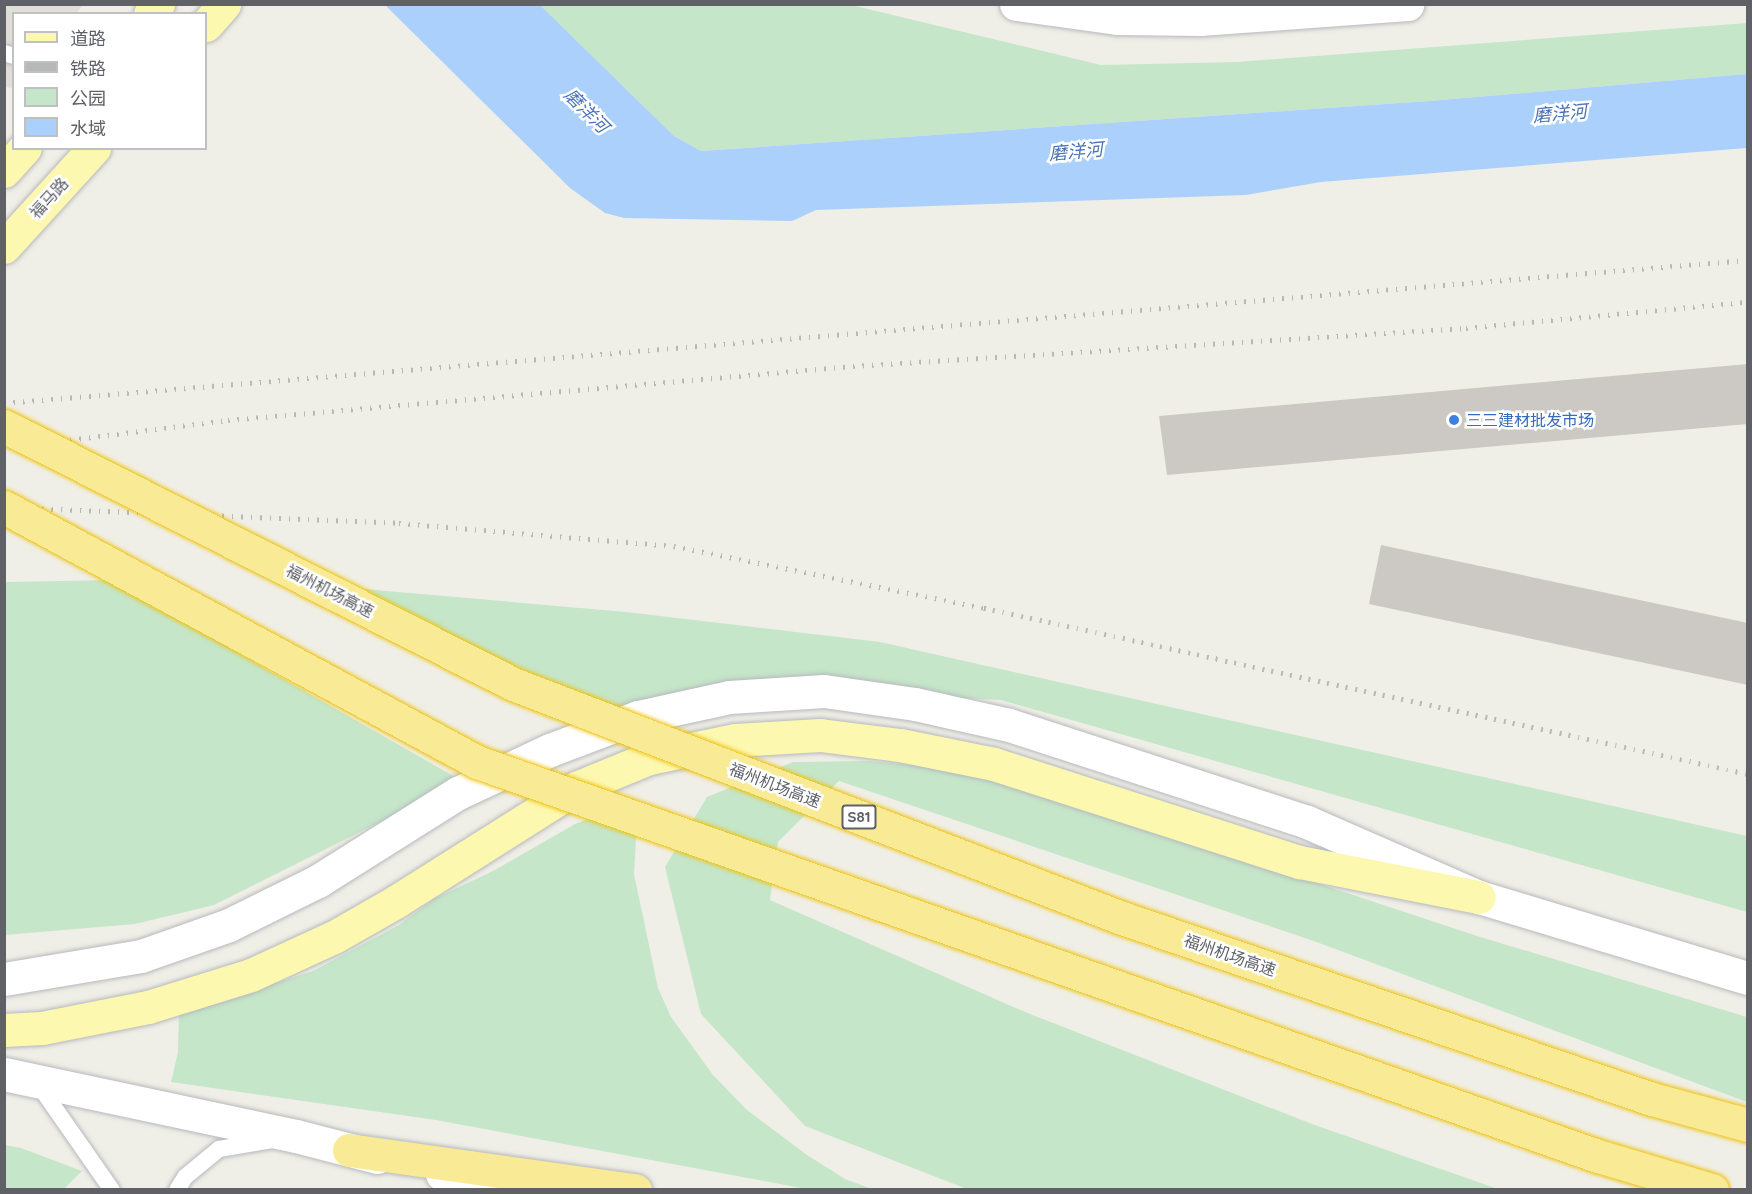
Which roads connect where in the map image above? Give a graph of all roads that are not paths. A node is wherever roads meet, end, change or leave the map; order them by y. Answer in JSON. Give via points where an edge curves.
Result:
{"nodes":[{"id":1,"x":224,"y":4,"type":"edge"},
{"id":2,"x":1016,"y":4,"type":"edge"},
{"id":3,"x":1407,"y":4,"type":"edge"},
{"id":4,"x":207,"y":24,"type":"edge"},
{"id":5,"x":23,"y":150,"type":"edge"},
{"id":6,"x":92,"y":150,"type":"edge"},
{"id":7,"x":4,"y":171,"type":"edge"},
{"id":8,"x":4,"y":247,"type":"edge"},
{"id":9,"x":4,"y":426,"type":"edge"},
{"id":10,"x":4,"y":507,"type":"edge"},
{"id":11,"x":1479,"y":897,"type":"junction"},
{"id":12,"x":1748,"y":978,"type":"edge"},
{"id":13,"x":4,"y":979,"type":"edge"},
{"id":14,"x":4,"y":1030,"type":"edge"},
{"id":15,"x":19,"y":1076,"type":"edge"},
{"id":16,"x":1748,"y":1125,"type":"edge"},
{"id":17,"x":296,"y":1136,"type":"junction"},
{"id":18,"x":349,"y":1150,"type":"junction"},
{"id":19,"x":112,"y":1190,"type":"edge"},
{"id":20,"x":177,"y":1190,"type":"edge"},
{"id":21,"x":500,"y":1190,"type":"edge"},
{"id":22,"x":635,"y":1190,"type":"edge"},
{"id":23,"x":1712,"y":1190,"type":"edge"}],
"edges":[{"from":1,"to":4,"type":"main road"},
{"from":2,"to":3,"type":"main road","via":[[1117,18],[1200,20]]},
{"from":5,"to":7,"type":"main road"},
{"from":6,"to":8,"type":"main road","name":"福马路"},
{"from":9,"to":16,"type":"highway","name":"福州机场高速","number":"S81","bridge":true,"via":[[513,684],[1122,918],[1652,1100]]},
{"from":10,"to":23,"type":"highway","bridge":true,"via":[[477,762],[1598,1156]]},
{"from":11,"to":12,"type":"main road"},
{"from":11,"to":13,"type":"main road","via":[[1307,822],[1009,725],[915,704],[824,691],[729,697],[638,717],[550,750],[458,793],[318,881],[229,925],[141,956]]},
{"from":11,"to":14,"type":"main road","via":[[1300,862],[984,762],[900,745],[820,735],[735,740],[649,758],[576,788],[370,916],[251,975],[148,1007],[42,1028]]},
{"from":15,"to":17,"type":"main road"},
{"from":15,"to":19,"type":"lane"},
{"from":17,"to":18,"type":"main road"},
{"from":17,"to":20,"type":"lane","via":[[219,1149],[185,1177]]},
{"from":18,"to":21,"type":"main road"},
{"from":18,"to":22,"type":"highway"}]}
